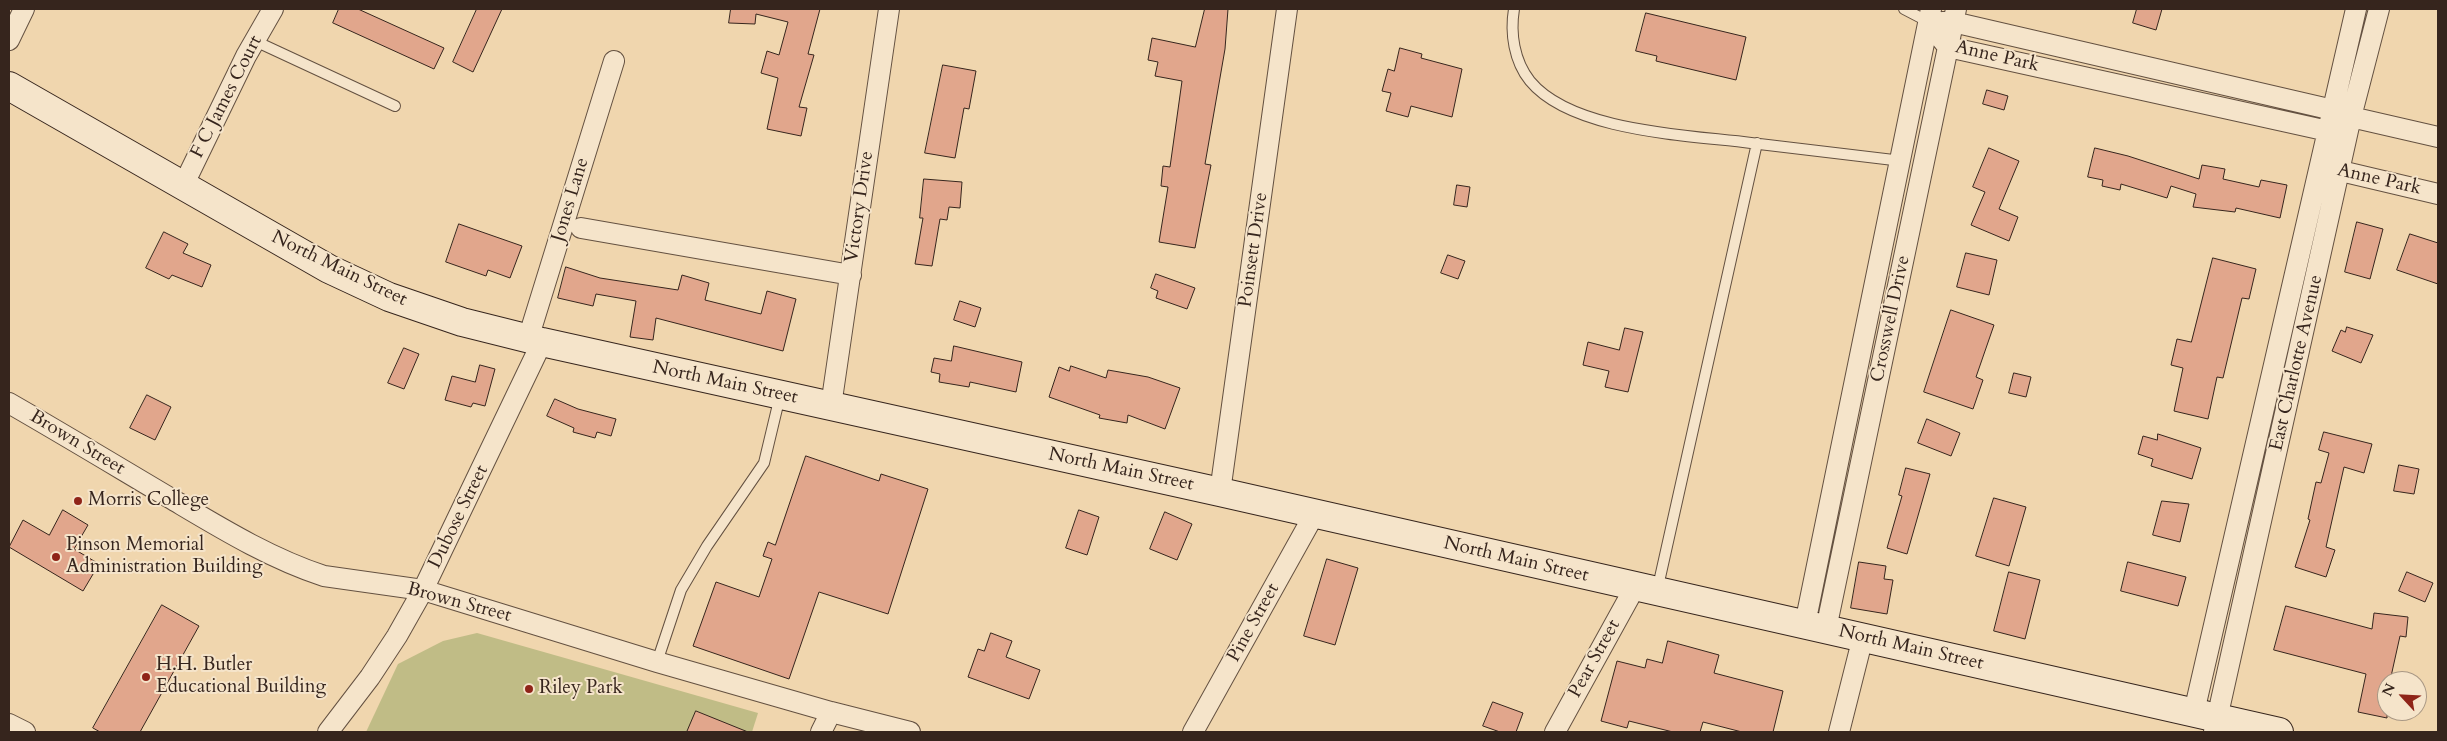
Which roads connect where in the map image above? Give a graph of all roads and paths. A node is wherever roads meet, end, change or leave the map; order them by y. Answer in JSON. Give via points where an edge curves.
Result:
{"nodes":[{"id":1,"x":24,"y":9,"type":"edge"},
{"id":2,"x":273,"y":9,"type":"edge"},
{"id":3,"x":890,"y":9,"type":"edge"},
{"id":4,"x":1287,"y":9,"type":"edge"},
{"id":5,"x":1514,"y":9,"type":"edge"},
{"id":6,"x":1904,"y":9,"type":"edge"},
{"id":7,"x":2356,"y":9,"type":"edge"},
{"id":8,"x":2378,"y":9,"type":"edge"},
{"id":9,"x":1955,"y":15,"type":"edge"},
{"id":10,"x":1930,"y":16,"type":"edge"},
{"id":11,"x":9,"y":40,"type":"edge"},
{"id":12,"x":255,"y":41,"type":"junction"},
{"id":13,"x":1948,"y":47,"type":"junction"},
{"id":14,"x":614,"y":61,"type":"dead end"},
{"id":15,"x":9,"y":86,"type":"edge"},
{"id":16,"x":395,"y":106,"type":"dead end"},
{"id":17,"x":2333,"y":110,"type":"junction"},
{"id":18,"x":2351,"y":117,"type":"junction"},
{"id":19,"x":2328,"y":131,"type":"junction"},
{"id":20,"x":2438,"y":137,"type":"edge"},
{"id":21,"x":1757,"y":143,"type":"junction"},
{"id":22,"x":1902,"y":161,"type":"junction"},
{"id":23,"x":2320,"y":166,"type":"junction"},
{"id":24,"x":2340,"y":171,"type":"junction"},
{"id":25,"x":183,"y":186,"type":"junction"},
{"id":26,"x":2438,"y":194,"type":"edge"},
{"id":27,"x":581,"y":228,"type":"dead end"},
{"id":28,"x":851,"y":275,"type":"junction"},
{"id":29,"x":535,"y":340,"type":"junction"},
{"id":30,"x":780,"y":395,"type":"junction"},
{"id":31,"x":9,"y":403,"type":"edge"},
{"id":32,"x":831,"y":406,"type":"junction"},
{"id":33,"x":1220,"y":492,"type":"junction"},
{"id":34,"x":1314,"y":513,"type":"junction"},
{"id":35,"x":1646,"y":589,"type":"junction"},
{"id":36,"x":423,"y":590,"type":"junction"},
{"id":37,"x":1815,"y":626,"type":"junction"},
{"id":38,"x":1863,"y":637,"type":"junction"},
{"id":39,"x":658,"y":662,"type":"junction"},
{"id":40,"x":831,"y":712,"type":"junction"},
{"id":41,"x":2209,"y":721,"type":"edge"},
{"id":42,"x":9,"y":724,"type":"edge"},
{"id":43,"x":25,"y":732,"type":"edge"},
{"id":44,"x":328,"y":732,"type":"edge"},
{"id":45,"x":821,"y":732,"type":"edge"},
{"id":46,"x":910,"y":732,"type":"edge"},
{"id":47,"x":1193,"y":732,"type":"edge"},
{"id":48,"x":1556,"y":732,"type":"edge"},
{"id":49,"x":1839,"y":732,"type":"edge"},
{"id":50,"x":2279,"y":732,"type":"edge"}],
"edges":[{"from":1,"to":11,"type":"street"},
{"from":2,"to":12,"type":"street","name":"F C James Court"},
{"from":3,"to":28,"type":"street","name":"Victory Drive"},
{"from":4,"to":33,"type":"street","name":"Poinsett Drive"},
{"from":5,"to":21,"type":"lane","via":[[1514,49],[1522,68],[1530,82],[1571,110],[1615,124]]},
{"from":6,"to":10,"type":"lane"},
{"from":7,"to":17,"type":"street","name":"East Charlotte Avenue"},
{"from":8,"to":18,"type":"street","name":"East Charlotte Avenue"},
{"from":9,"to":10,"type":"street","name":"Anne Park"},
{"from":9,"to":13,"type":"street","name":"Crosswell Drive"},
{"from":9,"to":17,"type":"street","name":"Anne Park"},
{"from":10,"to":13,"type":"street","name":"Anne Park"},
{"from":10,"to":22,"type":"street","name":"Crosswell Drive"},
{"from":12,"to":16,"type":"lane"},
{"from":12,"to":25,"type":"street","name":"F C James Court"},
{"from":13,"to":19,"type":"street","name":"Anne Park"},
{"from":13,"to":37,"type":"street","name":"Crosswell Drive"},
{"from":14,"to":29,"type":"street","name":"Jones Lane"},
{"from":15,"to":25,"type":"main road","name":"North Main Street"},
{"from":17,"to":18,"type":"street","name":"Anne Park"},
{"from":17,"to":19,"type":"street","name":"East Charlotte Avenue"},
{"from":18,"to":19,"type":"street"},
{"from":18,"to":20,"type":"street","name":"Anne Park"},
{"from":18,"to":24,"type":"street","name":"East Charlotte Avenue"},
{"from":19,"to":23,"type":"street","name":"East Charlotte Avenue"},
{"from":21,"to":22,"type":"lane"},
{"from":21,"to":35,"type":"lane"},
{"from":22,"to":37,"type":"street","name":"Crosswell Drive"},
{"from":23,"to":24,"type":"street","name":"Anne Park"},
{"from":23,"to":41,"type":"street","name":"East Charlotte Avenue"},
{"from":24,"to":26,"type":"street","name":"Anne Park"},
{"from":24,"to":41,"type":"street","name":"East Charlotte Avenue"},
{"from":25,"to":29,"type":"main road","name":"North Main Street","via":[[329,269],[390,297],[462,322]]},
{"from":27,"to":28,"type":"street"},
{"from":28,"to":32,"type":"street","name":"Victory Drive"},
{"from":29,"to":30,"type":"main road","name":"North Main Street"},
{"from":29,"to":36,"type":"street","name":"Dubose Street"},
{"from":30,"to":32,"type":"main road","name":"North Main Street"},
{"from":30,"to":39,"type":"lane","via":[[764,463],[681,590]]},
{"from":31,"to":36,"type":"street","name":"Brown Street","via":[[202,517],[290,563],[324,576]]},
{"from":32,"to":33,"type":"main road","name":"North Main Street"},
{"from":33,"to":34,"type":"main road","name":"North Main Street"},
{"from":34,"to":35,"type":"main road","name":"North Main Street"},
{"from":34,"to":47,"type":"street","name":"Pine Street"},
{"from":35,"to":37,"type":"main road","name":"North Main Street"},
{"from":35,"to":48,"type":"street","name":"Pear Street"},
{"from":36,"to":39,"type":"street","name":"Brown Street"},
{"from":36,"to":44,"type":"street","name":"Dubose Street","via":[[376,669]]},
{"from":37,"to":38,"type":"main road","name":"North Main Street"},
{"from":38,"to":41,"type":"main road","name":"North Main Street"},
{"from":38,"to":49,"type":"street"},
{"from":39,"to":40,"type":"street","name":"Brown Street"},
{"from":40,"to":45,"type":"street"},
{"from":40,"to":46,"type":"street","name":"Brown Street"},
{"from":41,"to":50,"type":"main road","name":"North Main Street"},
{"from":42,"to":43,"type":"street"}]}
